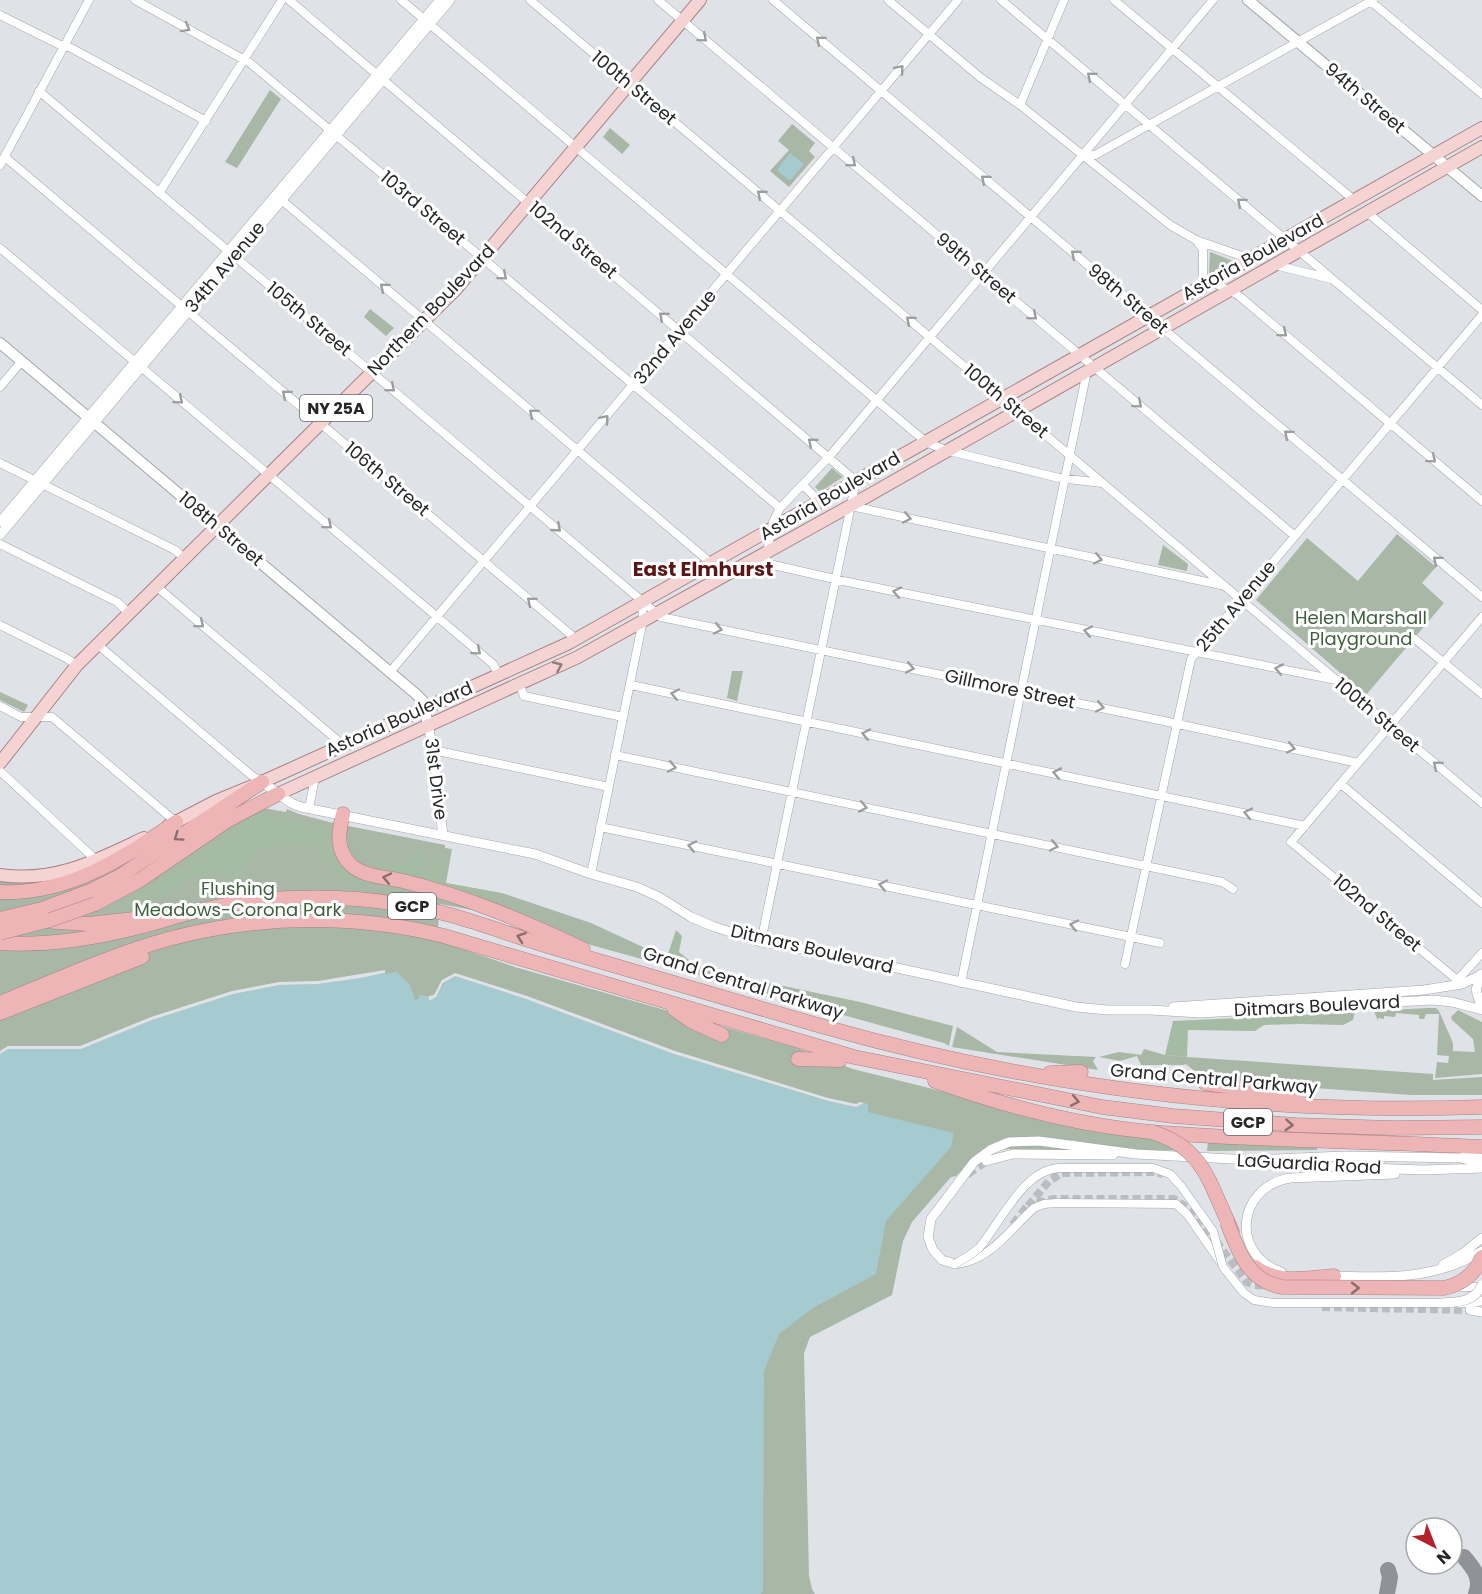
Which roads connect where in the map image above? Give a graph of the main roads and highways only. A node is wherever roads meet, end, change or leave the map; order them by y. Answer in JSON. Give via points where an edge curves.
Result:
{"nodes":[{"id":1,"x":700,"y":0,"type":"edge"},
{"id":2,"x":1248,"y":0,"type":"edge"},
{"id":3,"x":1482,"y":128,"type":"edge"},
{"id":4,"x":1482,"y":147,"type":"edge"},
{"id":5,"x":1433,"y":155,"type":"junction"},
{"id":6,"x":1448,"y":167,"type":"junction"},
{"id":7,"x":1482,"y":196,"type":"edge"},
{"id":8,"x":0,"y":343,"type":"edge"},
{"id":9,"x":1087,"y":364,"type":"junction"},
{"id":10,"x":936,"y":446,"type":"junction"},
{"id":11,"x":216,"y":526,"type":"junction"},
{"id":12,"x":424,"y":708,"type":"junction"},
{"id":13,"x":428,"y":724,"type":"junction"},
{"id":14,"x":0,"y":763,"type":"edge"},
{"id":15,"x":262,"y":782,"type":"junction"},
{"id":16,"x":278,"y":794,"type":"joint"},
{"id":17,"x":343,"y":814,"type":"road end"},
{"id":18,"x":176,"y":822,"type":"junction"},
{"id":19,"x":0,"y":875,"type":"edge"},
{"id":20,"x":0,"y":892,"type":"edge"},
{"id":21,"x":200,"y":910,"type":"junction"},
{"id":22,"x":0,"y":911,"type":"edge"},
{"id":23,"x":0,"y":919,"type":"edge"},
{"id":24,"x":295,"y":921,"type":"junction"},
{"id":25,"x":0,"y":933,"type":"edge"},
{"id":26,"x":0,"y":943,"type":"edge"},
{"id":27,"x":618,"y":965,"type":"junction"},
{"id":28,"x":67,"y":988,"type":"junction"},
{"id":29,"x":662,"y":1001,"type":"junction"},
{"id":30,"x":0,"y":1003,"type":"edge"},
{"id":31,"x":0,"y":1013,"type":"edge"},
{"id":32,"x":0,"y":1019,"type":"edge"},
{"id":33,"x":722,"y":1035,"type":"dead end"},
{"id":34,"x":798,"y":1059,"type":"dead end"},
{"id":35,"x":872,"y":1062,"type":"junction"},
{"id":36,"x":896,"y":1067,"type":"junction"},
{"id":37,"x":1081,"y":1071,"type":"dead end"},
{"id":38,"x":1021,"y":1074,"type":"junction"},
{"id":39,"x":1205,"y":1083,"type":"dead end"},
{"id":40,"x":1332,"y":1107,"type":"junction"},
{"id":41,"x":1482,"y":1107,"type":"edge"},
{"id":42,"x":1482,"y":1127,"type":"edge"},
{"id":43,"x":1152,"y":1132,"type":"junction"},
{"id":44,"x":1480,"y":1154,"type":"edge"},
{"id":45,"x":1227,"y":1222,"type":"junction"},
{"id":46,"x":1482,"y":1257,"type":"edge"},
{"id":47,"x":1334,"y":1276,"type":"road end"}],
"edges":[{"from":1,"to":11,"type":"main road","name":"Northern Boulevard","number":"NY 25A","via":[[456,289]]},
{"from":2,"to":5,"type":"main road","name":"94th Street"},
{"from":3,"to":5,"type":"main road","name":"Astoria Boulevard"},
{"from":4,"to":6,"type":"main road","name":"Astoria Boulevard"},
{"from":5,"to":6,"type":"main road","name":"94th Street"},
{"from":5,"to":9,"type":"main road","name":"Astoria Boulevard","via":[[1149,317]]},
{"from":6,"to":7,"type":"main road","name":"94th Street"},
{"from":6,"to":9,"type":"main road","name":"Astoria Boulevard","via":[[1162,328]]},
{"from":8,"to":11,"type":"main road","name":"108th Street"},
{"from":9,"to":10,"type":"main road","name":"Astoria Boulevard","via":[[970,436]]},
{"from":9,"to":10,"type":"main road","name":"Astoria Boulevard","via":[[1003,398]]},
{"from":10,"to":12,"type":"main road","name":"Astoria Boulevard","via":[[856,481],[772,525],[576,639]]},
{"from":13,"to":10,"type":"main road","name":"Astoria Boulevard","one_way":true,"via":[[568,662],[766,557],[850,506]]},
{"from":11,"to":12,"type":"main road","name":"108th Street","via":[[422,699]]},
{"from":11,"to":14,"type":"main road","name":"Northern Boulevard","number":"NY 25A","via":[[77,665]]},
{"from":12,"to":13,"type":"main road","name":"108th Street"},
{"from":12,"to":15,"type":"main road","name":"Astoria Boulevard"},
{"from":13,"to":16,"type":"main road","name":"Astoria Boulevard"},
{"from":15,"to":18,"type":"main road","name":"Astoria Boulevard"},
{"from":15,"to":23,"type":"highway","one_way":true,"bridge":true,"via":[[120,876],[42,909]]},
{"from":16,"to":25,"type":"highway","bridge":true,"via":[[228,820],[140,880],[95,904]]},
{"from":27,"to":17,"type":"highway","one_way":true,"via":[[477,903],[359,870],[346,860],[339,844]]},
{"from":18,"to":19,"type":"main road","name":"Astoria Boulevard","via":[[70,870],[25,878]]},
{"from":18,"to":20,"type":"highway","via":[[116,861],[75,881],[35,891]]},
{"from":21,"to":22,"type":"highway","via":[[88,924],[46,921]]},
{"from":21,"to":26,"type":"highway","name":"Grand Central Parkway","number":"GCP","via":[[80,940]]},
{"from":27,"to":21,"type":"highway","name":"Grand Central Parkway","number":"GCP","one_way":true,"via":[[460,917],[392,903],[298,898]]},
{"from":24,"to":28,"type":"highway","name":"Grand Central Parkway","number":"GCP","via":[[185,941]]},
{"from":24,"to":29,"type":"highway","name":"Grand Central Parkway","number":"GCP","via":[[364,922],[433,933]]},
{"from":24,"to":30,"type":"highway","name":"Grand Central Parkway","number":"GCP","via":[[229,927],[172,938]]},
{"from":27,"to":38,"type":"highway","name":"Grand Central Parkway","number":"GCP","via":[[851,1034]]},
{"from":28,"to":31,"type":"highway","name":"Grand Central Parkway","number":"GCP"},
{"from":28,"to":32,"type":"highway"},
{"from":29,"to":33,"type":"highway","via":[[691,1021]]},
{"from":29,"to":35,"type":"highway","name":"Grand Central Parkway","number":"GCP"},
{"from":34,"to":35,"type":"highway"},
{"from":35,"to":36,"type":"highway","name":"Grand Central Parkway","number":"GCP"},
{"from":36,"to":42,"type":"highway","name":"Grand Central Parkway","number":"GCP","one_way":true,"via":[[1102,1107],[1173,1116],[1334,1127]]},
{"from":36,"to":43,"type":"highway","via":[[1015,1107]]},
{"from":37,"to":38,"type":"highway"},
{"from":38,"to":40,"type":"highway","name":"Grand Central Parkway","number":"GCP","via":[[1159,1095]]},
{"from":39,"to":40,"type":"highway","via":[[1285,1095]]},
{"from":40,"to":41,"type":"highway","name":"Grand Central Parkway","number":"GCP"},
{"from":43,"to":44,"type":"highway"},
{"from":43,"to":45,"type":"highway","bridge":true,"via":[[1176,1141],[1194,1155]]},
{"from":45,"to":46,"type":"highway","one_way":true,"bridge":true,"via":[[1248,1268],[1263,1280],[1282,1287],[1444,1288],[1465,1279]]},
{"from":45,"to":47,"type":"highway","bridge":true,"via":[[1246,1257],[1267,1275],[1294,1280]]}]}
